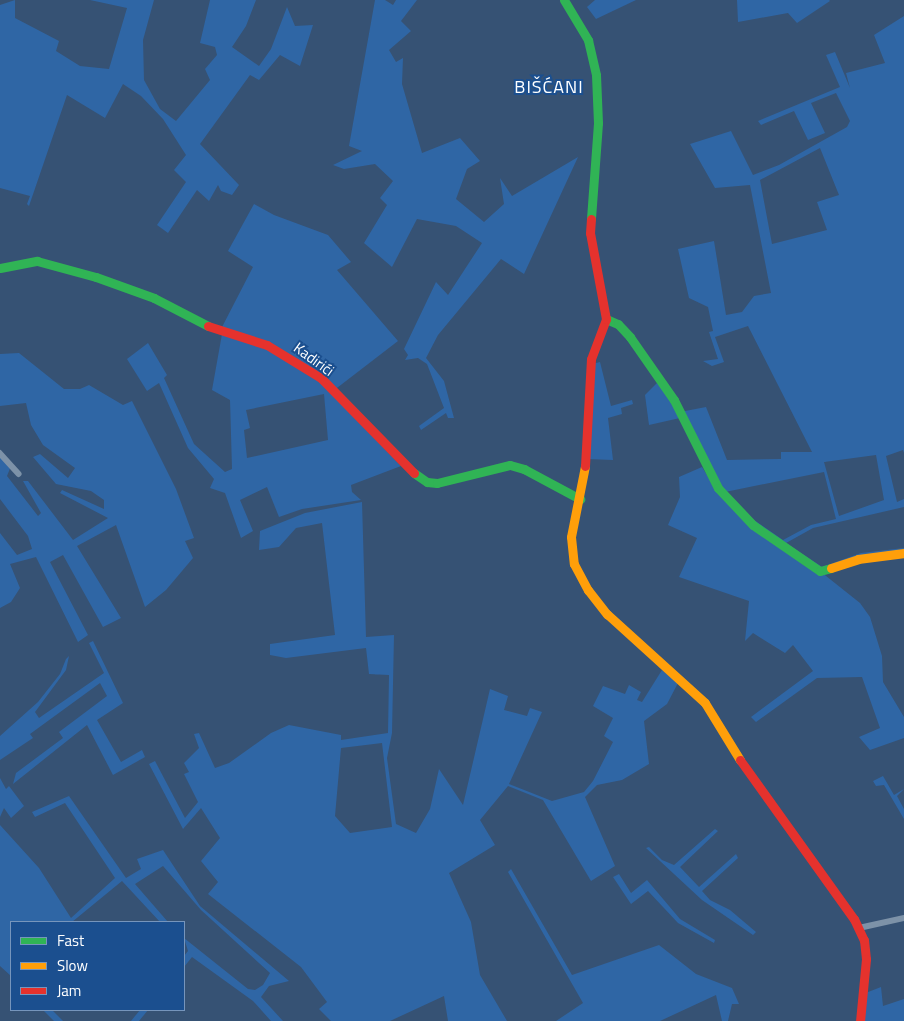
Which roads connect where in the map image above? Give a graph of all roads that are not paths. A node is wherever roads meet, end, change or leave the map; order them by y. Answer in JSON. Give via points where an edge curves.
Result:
{"nodes":[{"id":1,"x":564,"y":0,"type":"edge"},
{"id":2,"x":0,"y":268,"type":"edge"},
{"id":3,"x":606,"y":319,"type":"junction"},
{"id":4,"x":0,"y":453,"type":"edge"},
{"id":5,"x":19,"y":474,"type":"dead end"},
{"id":6,"x":580,"y":499,"type":"junction"},
{"id":7,"x":904,"y":553,"type":"edge"},
{"id":8,"x":904,"y":918,"type":"edge"},
{"id":9,"x":859,"y":928,"type":"junction"},
{"id":10,"x":860,"y":1021,"type":"edge"}],
"edges":[{"from":1,"to":3,"type":"street","via":[[582,26],[594,61],[598,109],[590,233]]},
{"from":2,"to":6,"type":"street","name":"Kadirići","via":[[37,261],[96,277],[154,298],[214,329],[267,345],[321,378],[406,467],[426,482],[437,483],[510,465],[524,468]]},
{"from":3,"to":6,"type":"street","via":[[591,359]]},
{"from":3,"to":7,"type":"street","via":[[618,324],[630,337],[676,404],[718,488],[753,525],[820,571],[858,559]]},
{"from":4,"to":5,"type":"street"},
{"from":6,"to":9,"type":"street","via":[[570,547],[574,564],[588,590],[617,624],[705,703],[743,765]]},
{"from":8,"to":9,"type":"street"},
{"from":9,"to":10,"type":"street","via":[[866,959]]}]}
